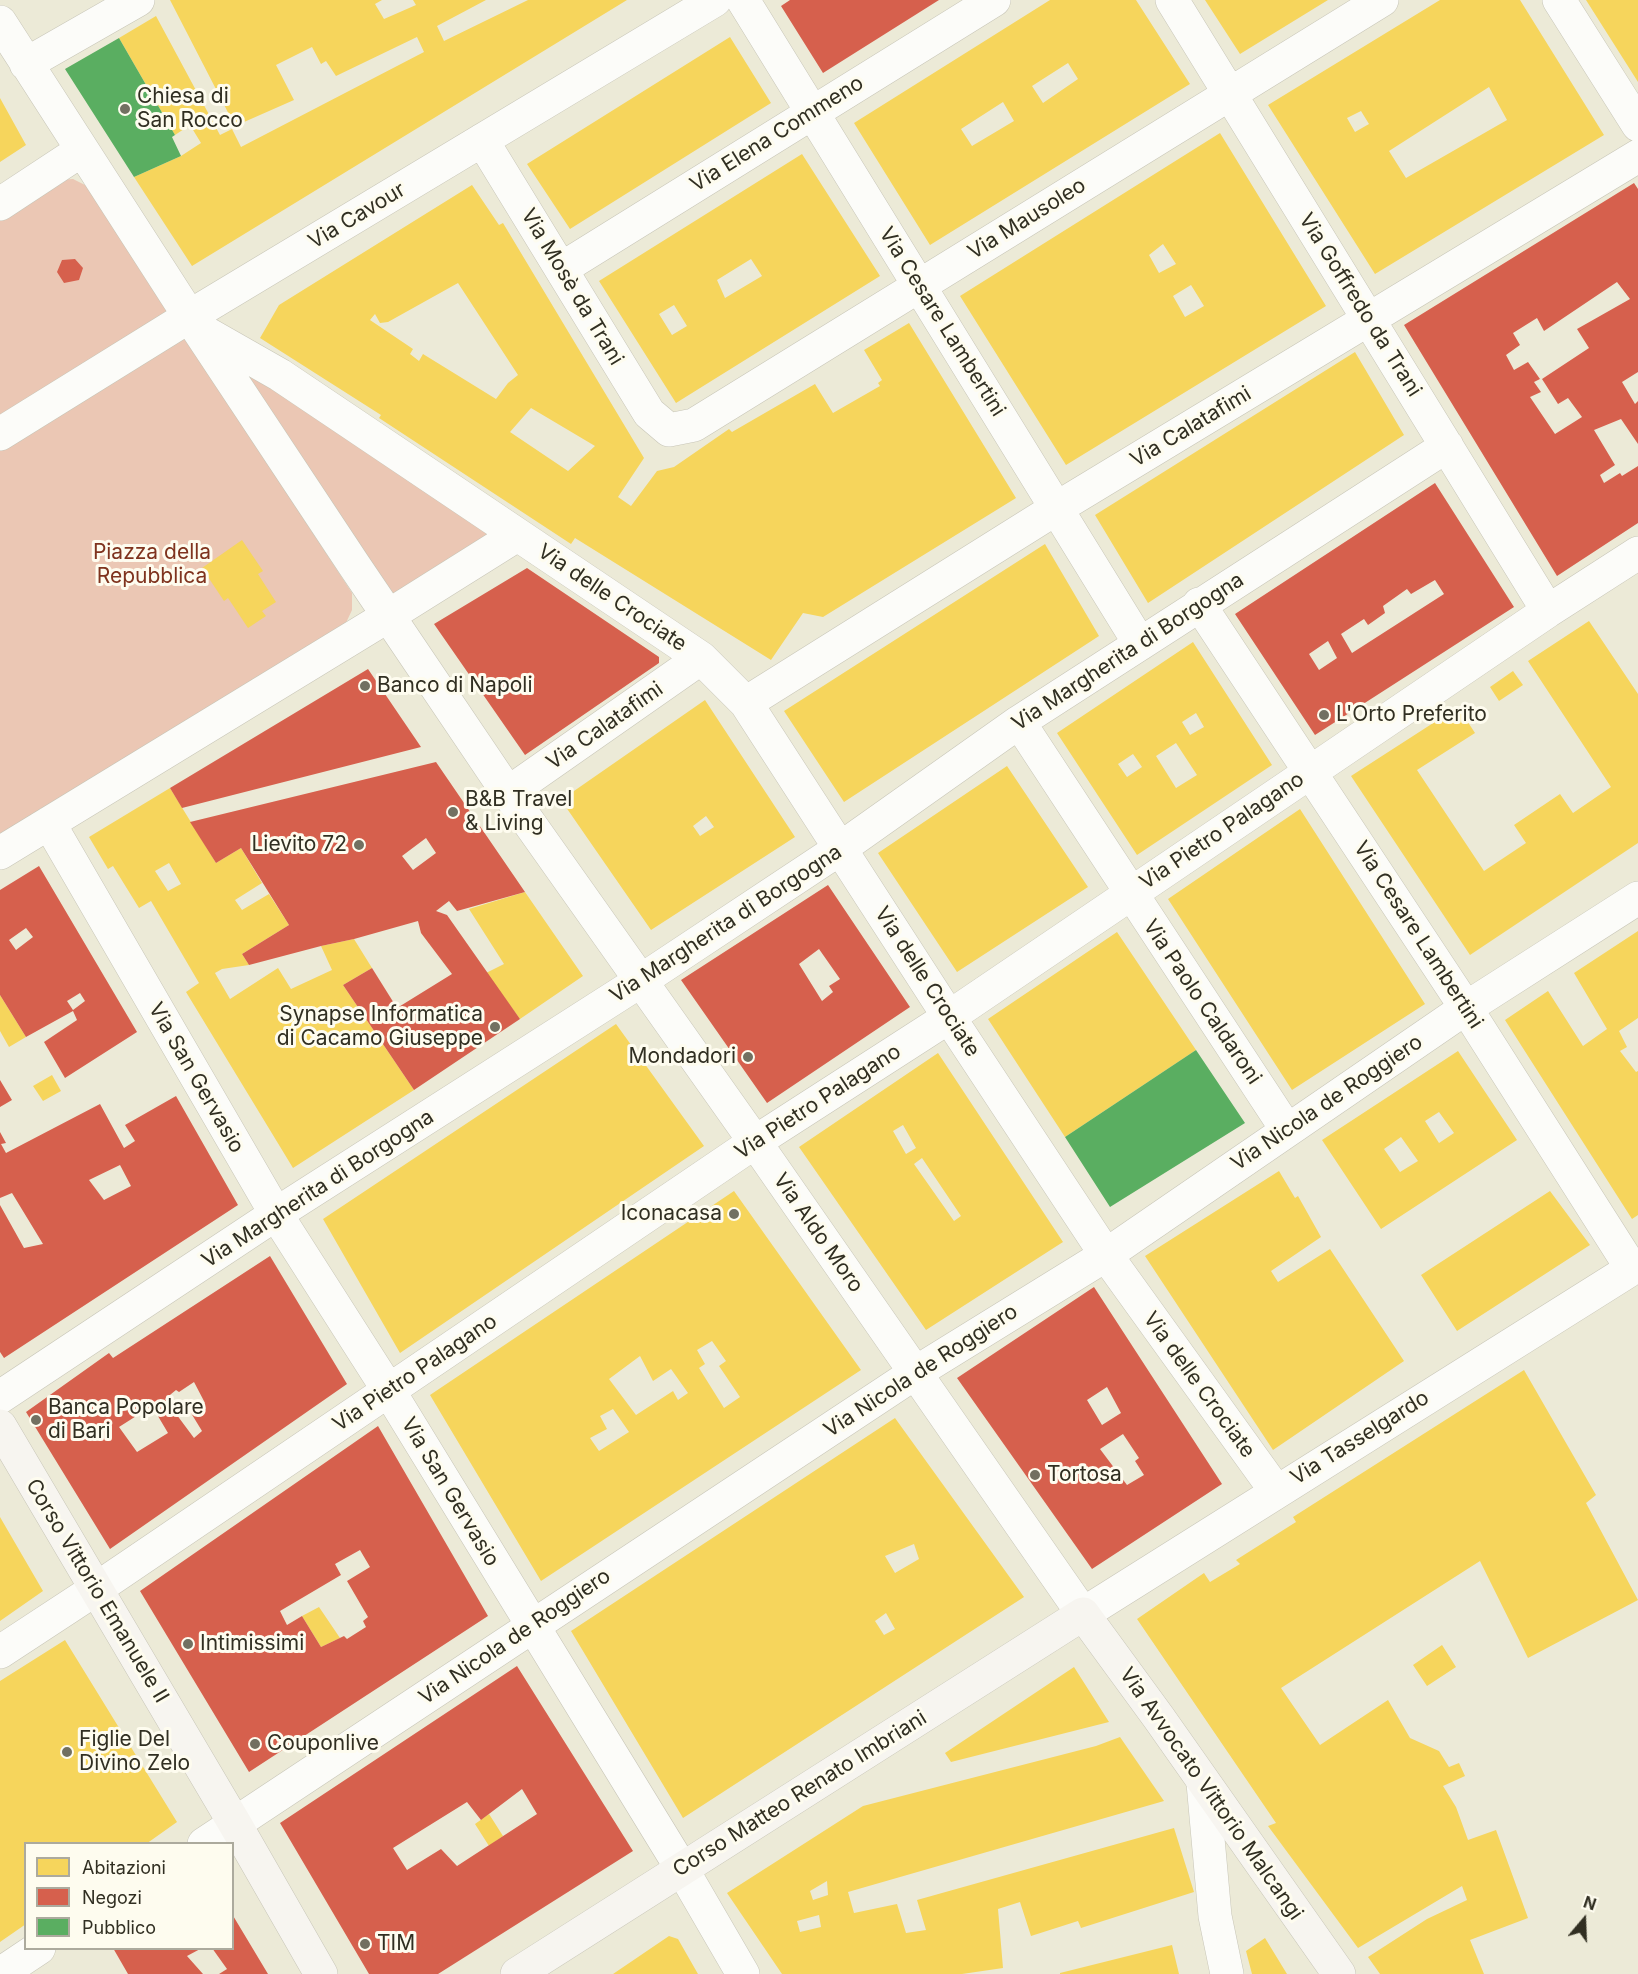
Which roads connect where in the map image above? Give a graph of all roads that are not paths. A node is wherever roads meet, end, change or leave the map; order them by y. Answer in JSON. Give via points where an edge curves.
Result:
{"nodes":[{"id":1,"x":138,"y":0,"type":"edge"},
{"id":2,"x":715,"y":0,"type":"edge"},
{"id":3,"x":743,"y":0,"type":"edge"},
{"id":4,"x":994,"y":0,"type":"edge"},
{"id":5,"x":1172,"y":0,"type":"edge"},
{"id":6,"x":1382,"y":0,"type":"edge"},
{"id":7,"x":1559,"y":0,"type":"edge"},
{"id":8,"x":0,"y":22,"type":"edge"},
{"id":9,"x":26,"y":64,"type":"junction"},
{"id":10,"x":1230,"y":94,"type":"junction"},
{"id":11,"x":812,"y":112,"type":"junction"},
{"id":12,"x":1638,"y":125,"type":"edge"},
{"id":13,"x":482,"y":140,"type":"junction"},
{"id":14,"x":82,"y":150,"type":"junction"},
{"id":15,"x":1638,"y":156,"type":"edge"},
{"id":16,"x":0,"y":204,"type":"edge"},
{"id":17,"x":561,"y":269,"type":"junction"},
{"id":18,"x":919,"y":286,"type":"junction"},
{"id":19,"x":1369,"y":320,"type":"junction"},
{"id":20,"x":193,"y":322,"type":"junction"},
{"id":21,"x":669,"y":429,"type":"joint"},
{"id":22,"x":0,"y":434,"type":"edge"},
{"id":23,"x":1447,"y":446,"type":"junction"},
{"id":24,"x":1057,"y":508,"type":"junction"},
{"id":25,"x":518,"y":535,"type":"junction"},
{"id":26,"x":1638,"y":553,"type":"edge"},
{"id":27,"x":1199,"y":604,"type":"junction"},
{"id":28,"x":1548,"y":611,"type":"junction"},
{"id":29,"x":388,"y":616,"type":"junction"},
{"id":30,"x":1140,"y":644,"type":"junction"},
{"id":31,"x":701,"y":658,"type":"junction"},
{"id":32,"x":746,"y":703,"type":"junction"},
{"id":33,"x":1018,"y":722,"type":"junction"},
{"id":34,"x":1310,"y":772,"type":"junction"},
{"id":35,"x":508,"y":793,"type":"junction"},
{"id":36,"x":49,"y":823,"type":"junction"},
{"id":37,"x":842,"y":848,"type":"junction"},
{"id":38,"x":0,"y":853,"type":"edge"},
{"id":39,"x":1130,"y":894,"type":"junction"},
{"id":40,"x":1638,"y":898,"type":"edge"},
{"id":41,"x":642,"y":980,"type":"junction"},
{"id":42,"x":1466,"y":1008,"type":"junction"},
{"id":43,"x":949,"y":1017,"type":"junction"},
{"id":44,"x":1287,"y":1130,"type":"junction"},
{"id":45,"x":755,"y":1142,"type":"junction"},
{"id":46,"x":276,"y":1215,"type":"junction"},
{"id":47,"x":1106,"y":1255,"type":"junction"},
{"id":48,"x":1635,"y":1267,"type":"edge"},
{"id":49,"x":915,"y":1373,"type":"junction"},
{"id":50,"x":389,"y":1391,"type":"junction"},
{"id":51,"x":0,"y":1397,"type":"edge"},
{"id":52,"x":0,"y":1426,"type":"edge"},
{"id":53,"x":1276,"y":1491,"type":"junction"},
{"id":54,"x":96,"y":1589,"type":"junction"},
{"id":55,"x":1083,"y":1614,"type":"junction"},
{"id":56,"x":531,"y":1625,"type":"junction"},
{"id":57,"x":0,"y":1652,"type":"edge"},
{"id":58,"x":1203,"y":1783,"type":"junction"},
{"id":59,"x":235,"y":1824,"type":"junction"},
{"id":60,"x":207,"y":1842,"type":"edge"},
{"id":61,"x":682,"y":1869,"type":"junction"},
{"id":62,"x":36,"y":1950,"type":"edge"},
{"id":63,"x":0,"y":1974,"type":"edge"},
{"id":64,"x":321,"y":1974,"type":"edge"},
{"id":65,"x":517,"y":1974,"type":"edge"},
{"id":66,"x":743,"y":1974,"type":"edge"},
{"id":67,"x":1227,"y":1974,"type":"edge"},
{"id":68,"x":1339,"y":1974,"type":"edge"}],
"edges":[{"from":1,"to":9,"type":"street"},
{"from":2,"to":13,"type":"street","name":"Via Cavour"},
{"from":3,"to":11,"type":"street","name":"Via Cesare Lambertini"},
{"from":4,"to":11,"type":"street","name":"Via Elena Commeno"},
{"from":5,"to":10,"type":"street","name":"Via Goffredo da Trani"},
{"from":6,"to":10,"type":"street","name":"Via Mausoleo"},
{"from":7,"to":12,"type":"street"},
{"from":8,"to":9,"type":"street"},
{"from":9,"to":14,"type":"street"},
{"from":10,"to":18,"type":"street","name":"Via Mausoleo"},
{"from":10,"to":19,"type":"street","name":"Via Goffredo da Trani"},
{"from":11,"to":17,"type":"street","name":"Via Elena Commeno"},
{"from":11,"to":18,"type":"street","name":"Via Cesare Lambertini"},
{"from":13,"to":17,"type":"street","name":"Via Mosè da Trani"},
{"from":13,"to":20,"type":"street","name":"Via Cavour"},
{"from":14,"to":16,"type":"street"},
{"from":14,"to":20,"type":"street"},
{"from":15,"to":19,"type":"street","name":"Via Calatafimi"},
{"from":17,"to":21,"type":"street","name":"Via Mosè da Trani","via":[[649,413]]},
{"from":18,"to":21,"type":"street","name":"Via Mausoleo","via":[[694,425]]},
{"from":18,"to":24,"type":"street","name":"Via Cesare Lambertini"},
{"from":19,"to":23,"type":"street","name":"Via Goffredo da Trani"},
{"from":19,"to":24,"type":"street","name":"Via Calatafimi"},
{"from":20,"to":22,"type":"street","name":"Via Cavour"},
{"from":20,"to":25,"type":"street","via":[[280,375]]},
{"from":20,"to":29,"type":"street"},
{"from":23,"to":27,"type":"street","name":"Via Margherita di Borgogna"},
{"from":23,"to":28,"type":"street","name":"Via Goffredo da Trani"},
{"from":24,"to":30,"type":"street","name":"Via Cesare Lambertini"},
{"from":24,"to":32,"type":"street","name":"Via Calatafimi"},
{"from":25,"to":29,"type":"street"},
{"from":25,"to":31,"type":"street","name":"Via delle Crociate"},
{"from":26,"to":28,"type":"street","name":"Via Pietro Palagano"},
{"from":27,"to":30,"type":"street","name":"Via Margherita di Borgogna"},
{"from":27,"to":34,"type":"street","name":"Via Cesare Lambertini"},
{"from":28,"to":34,"type":"street","name":"Via Pietro Palagano"},
{"from":29,"to":35,"type":"street","name":"Via Aldo Moro"},
{"from":29,"to":36,"type":"street"},
{"from":30,"to":33,"type":"street","name":"Via Margherita di Borgogna"},
{"from":31,"to":32,"type":"street","name":"Via delle Crociate"},
{"from":31,"to":35,"type":"street","name":"Via Calatafimi"},
{"from":32,"to":37,"type":"street","name":"Via delle Crociate"},
{"from":33,"to":37,"type":"street","name":"Via Margherita di Borgogna"},
{"from":33,"to":39,"type":"street","name":"Via Paolo Caldaroni"},
{"from":34,"to":39,"type":"street","name":"Via Pietro Palagano"},
{"from":34,"to":42,"type":"street","name":"Via Cesare Lambertini"},
{"from":35,"to":41,"type":"street","name":"Via Aldo Moro"},
{"from":36,"to":38,"type":"street"},
{"from":36,"to":46,"type":"street","name":"Via San Gervasio"},
{"from":37,"to":41,"type":"street","name":"Via Margherita di Borgogna"},
{"from":37,"to":43,"type":"street","name":"Via delle Crociate"},
{"from":39,"to":43,"type":"street","name":"Via Pietro Palagano"},
{"from":39,"to":44,"type":"street","name":"Via Paolo Caldaroni"},
{"from":40,"to":42,"type":"street","name":"Via Nicola de Roggiero"},
{"from":41,"to":45,"type":"street","name":"Via Aldo Moro"},
{"from":41,"to":46,"type":"street","name":"Via Margherita di Borgogna"},
{"from":42,"to":44,"type":"street","name":"Via Nicola de Roggiero"},
{"from":42,"to":48,"type":"street","name":"Via Cesare Lambertini"},
{"from":43,"to":45,"type":"street","name":"Via Pietro Palagano"},
{"from":43,"to":47,"type":"street","name":"Via delle Crociate"},
{"from":44,"to":47,"type":"street","name":"Via Nicola de Roggiero"},
{"from":45,"to":49,"type":"street","name":"Via Aldo Moro"},
{"from":45,"to":50,"type":"street","name":"Via Pietro Palagano"},
{"from":46,"to":50,"type":"street","name":"Via San Gervasio"},
{"from":46,"to":51,"type":"street","name":"Via Margherita di Borgogna"},
{"from":47,"to":49,"type":"street","name":"Via Nicola de Roggiero"},
{"from":47,"to":53,"type":"street","name":"Via delle Crociate"},
{"from":48,"to":53,"type":"street","name":"Via Tasselgardo"},
{"from":49,"to":55,"type":"street","name":"Via Aldo Moro"},
{"from":49,"to":56,"type":"street","name":"Via Nicola de Roggiero"},
{"from":50,"to":54,"type":"street","name":"Via Pietro Palagano"},
{"from":50,"to":56,"type":"street","name":"Via San Gervasio"},
{"from":52,"to":54,"type":"main road","name":"Corso Vittorio Emanuele II"},
{"from":53,"to":55,"type":"street","name":"Via Tasselgardo"},
{"from":54,"to":57,"type":"street","name":"Via Pietro Palagano"},
{"from":54,"to":59,"type":"main road","name":"Corso Vittorio Emanuele II"},
{"from":55,"to":58,"type":"main road","name":"Via Avvocato Vittorio Malcangi"},
{"from":55,"to":61,"type":"main road","name":"Corso Matteo Renato Imbriani"},
{"from":56,"to":59,"type":"street","name":"Via Nicola de Roggiero"},
{"from":56,"to":61,"type":"street","name":"Via San Gervasio"},
{"from":58,"to":67,"type":"street","via":[[1215,1916]]},
{"from":58,"to":68,"type":"main road","name":"Via Avvocato Vittorio Malcangi"},
{"from":59,"to":60,"type":"street","name":"Via Nicola de Roggiero"},
{"from":59,"to":64,"type":"main road","name":"Corso Vittorio Emanuele II"},
{"from":61,"to":65,"type":"main road","name":"Corso Matteo Renato Imbriani"},
{"from":61,"to":66,"type":"street","name":"Via San Gervasio"},
{"from":62,"to":63,"type":"street"}]}
